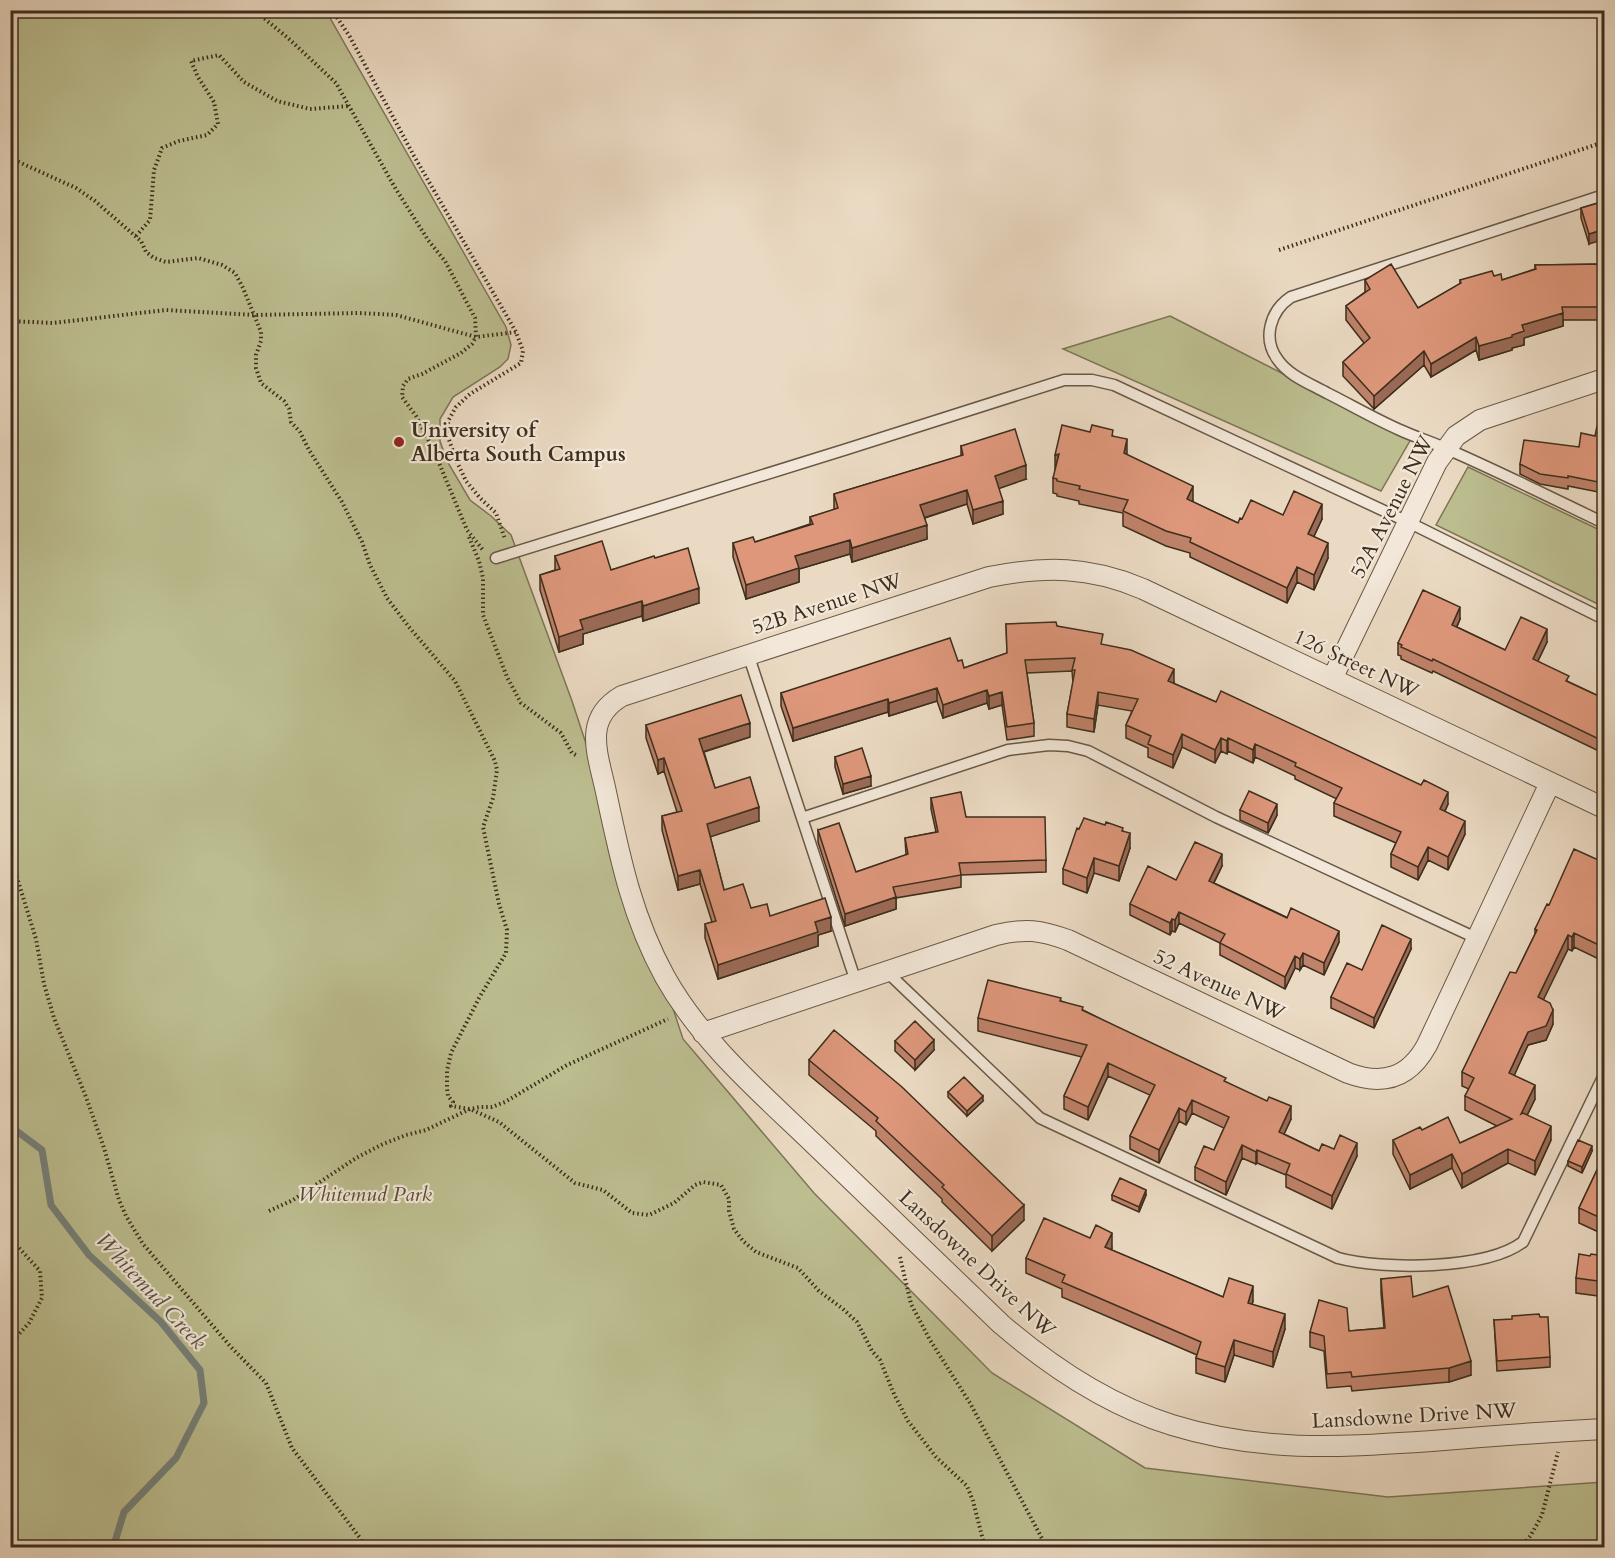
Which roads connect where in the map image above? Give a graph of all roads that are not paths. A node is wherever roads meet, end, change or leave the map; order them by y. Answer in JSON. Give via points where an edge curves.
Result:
{"nodes":[{"id":1,"x":1605,"y":195,"type":"edge"},
{"id":2,"x":1605,"y":379,"type":"edge"},
{"id":3,"x":1446,"y":448,"type":"junction"},
{"id":4,"x":1408,"y":522,"type":"junction"},
{"id":5,"x":1605,"y":523,"type":"edge"},
{"id":6,"x":496,"y":558,"type":"road end"},
{"id":7,"x":1084,"y":571,"type":"joint"},
{"id":8,"x":1605,"y":619,"type":"edge"},
{"id":9,"x":748,"y":654,"type":"junction"},
{"id":10,"x":1332,"y":679,"type":"junction"},
{"id":11,"x":597,"y":720,"type":"joint"},
{"id":12,"x":1550,"y":783,"type":"junction"},
{"id":13,"x":1605,"y":808,"type":"edge"},
{"id":14,"x":802,"y":818,"type":"junction"},
{"id":15,"x":1476,"y":938,"type":"junction"},
{"id":16,"x":887,"y":972,"type":"junction"},
{"id":17,"x":856,"y":982,"type":"junction"},
{"id":18,"x":704,"y":1033,"type":"junction"},
{"id":19,"x":1605,"y":1075,"type":"edge"},
{"id":20,"x":1605,"y":1429,"type":"edge"}],
"edges":[{"from":1,"to":3,"type":"lane","via":[[1309,290],[1282,303],[1275,313],[1270,325],[1272,350],[1278,362],[1296,377],[1402,431]]},
{"from":2,"to":3,"type":"street","name":"52A Avenue NW","via":[[1480,420]]},
{"from":3,"to":4,"type":"street","name":"52A Avenue NW"},
{"from":3,"to":5,"type":"lane"},
{"from":4,"to":6,"type":"lane","via":[[1114,385],[1064,380]]},
{"from":4,"to":8,"type":"lane"},
{"from":4,"to":10,"type":"street","name":"52A Avenue NW"},
{"from":7,"to":9,"type":"street","name":"52B Avenue NW","via":[[1049,569],[989,577]]},
{"from":7,"to":10,"type":"street","name":"126 Street NW","via":[[1126,582]]},
{"from":9,"to":11,"type":"street","name":"52B Avenue NW","via":[[622,696],[609,703]]},
{"from":9,"to":14,"type":"lane"},
{"from":10,"to":12,"type":"street","name":"126 Street NW"},
{"from":11,"to":18,"type":"street","name":"Lansdowne Drive NW","via":[[596,742],[622,869],[636,914],[665,977]]},
{"from":12,"to":13,"type":"street","name":"126 Street NW"},
{"from":12,"to":15,"type":"street","name":"52 Avenue NW"},
{"from":14,"to":15,"type":"lane","via":[[1008,750],[1068,746],[1108,760],[1216,817]]},
{"from":14,"to":17,"type":"lane"},
{"from":15,"to":16,"type":"street","name":"52 Avenue NW","via":[[1421,1055],[1403,1072],[1383,1079],[1348,1073],[1068,940],[1039,930],[996,935]]},
{"from":16,"to":17,"type":"street","name":"52 Avenue NW"},
{"from":16,"to":19,"type":"lane","via":[[1040,1118],[1338,1258],[1364,1264],[1402,1266],[1491,1257],[1509,1252],[1523,1242]]},
{"from":17,"to":18,"type":"street","name":"52 Avenue NW"},
{"from":18,"to":20,"type":"street","name":"Lansdowne Drive NW","via":[[745,1079],[1001,1324],[1044,1359],[1112,1401],[1170,1425],[1227,1439],[1292,1447]]}]}
